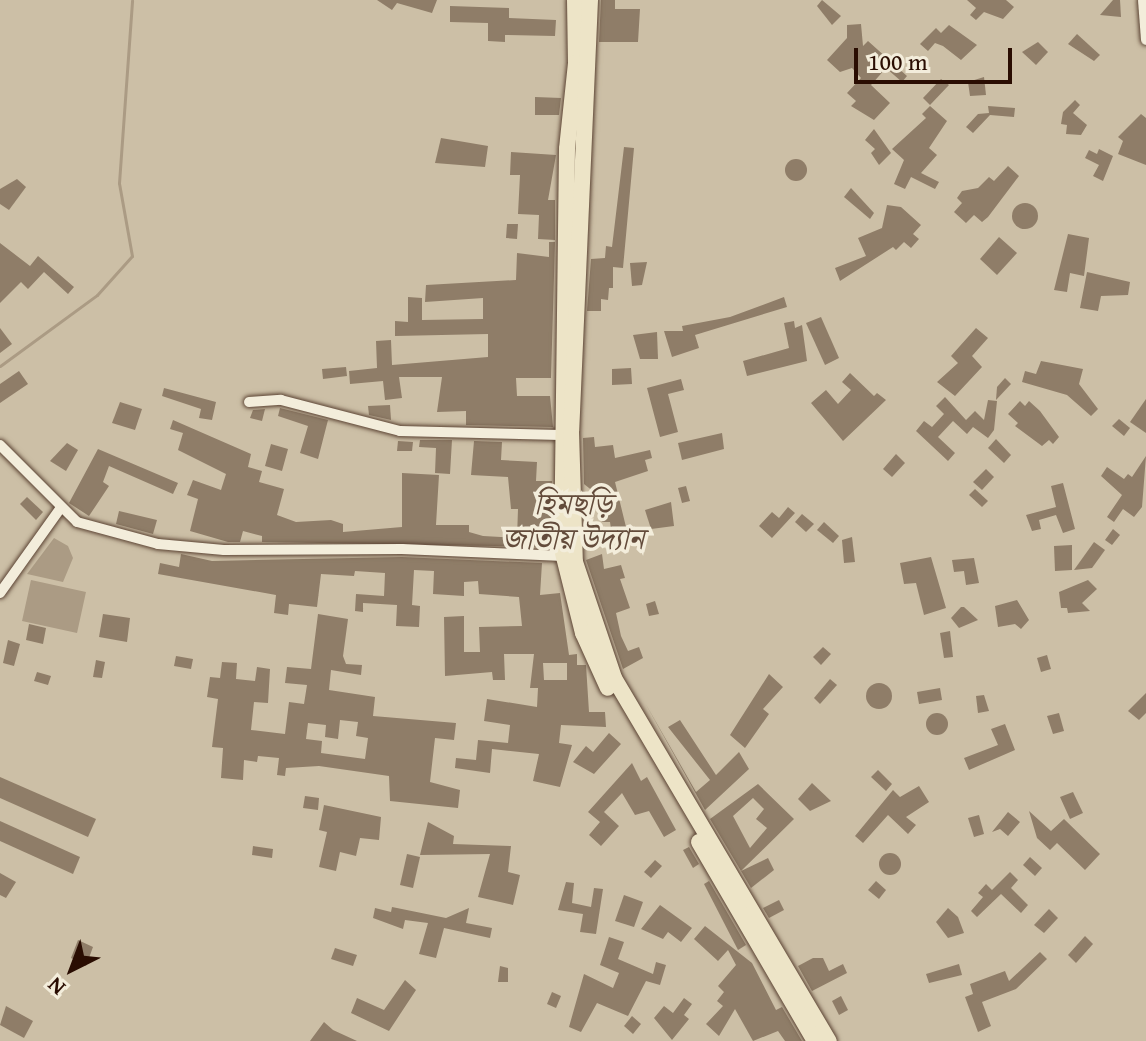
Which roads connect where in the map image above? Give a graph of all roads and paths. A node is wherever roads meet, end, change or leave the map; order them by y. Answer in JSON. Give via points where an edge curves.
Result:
{"nodes":[{"id":1,"x":575,"y":0,"type":"edge"},
{"id":2,"x":590,"y":0,"type":"edge"},
{"id":3,"x":1143,"y":0,"type":"edge"},
{"id":4,"x":1146,"y":40,"type":"edge"},
{"id":5,"x":249,"y":402,"type":"dead end"},
{"id":6,"x":560,"y":435,"type":"junction"},
{"id":7,"x":0,"y":445,"type":"edge"},
{"id":8,"x":60,"y":509,"type":"junction"},
{"id":9,"x":563,"y":556,"type":"junction"},
{"id":10,"x":0,"y":593,"type":"edge"},
{"id":11,"x":815,"y":1041,"type":"edge"},
{"id":12,"x":829,"y":1041,"type":"edge"}],
"edges":[{"from":1,"to":6,"type":"main road"},
{"from":2,"to":12,"type":"main road","via":[[571,431],[575,562],[614,678]]},
{"from":3,"to":4,"type":"street"},
{"from":5,"to":6,"type":"street","via":[[281,400],[400,431]]},
{"from":6,"to":9,"type":"main road"},
{"from":7,"to":8,"type":"street"},
{"from":8,"to":9,"type":"street","via":[[104,531],[198,548]]},
{"from":8,"to":10,"type":"street"},
{"from":9,"to":11,"type":"main road","via":[[583,633],[605,683]]}]}
